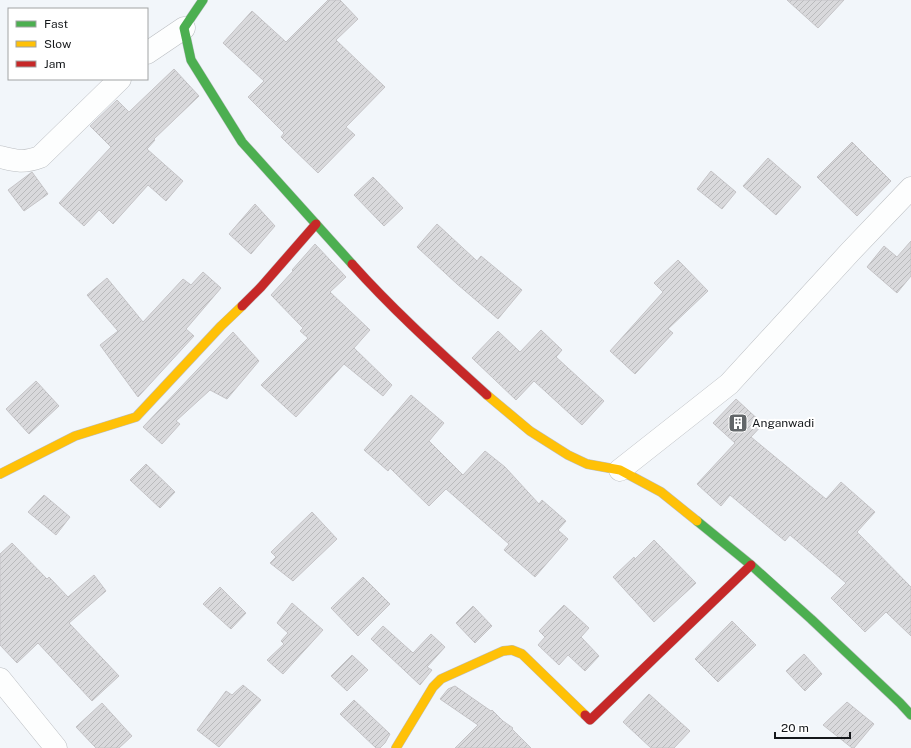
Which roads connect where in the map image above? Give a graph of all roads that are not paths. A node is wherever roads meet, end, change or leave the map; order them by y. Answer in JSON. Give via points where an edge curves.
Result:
{"nodes":[{"id":1,"x":203,"y":0,"type":"edge"},
{"id":2,"x":184,"y":28,"type":"junction"},
{"id":3,"x":148,"y":52,"type":"edge"},
{"id":4,"x":119,"y":80,"type":"edge"},
{"id":5,"x":0,"y":157,"type":"edge"},
{"id":6,"x":911,"y":188,"type":"edge"},
{"id":7,"x":316,"y":224,"type":"junction"},
{"id":8,"x":620,"y":470,"type":"junction"},
{"id":9,"x":0,"y":474,"type":"edge"},
{"id":10,"x":752,"y":566,"type":"junction"},
{"id":11,"x":0,"y":679,"type":"edge"},
{"id":12,"x":911,"y":715,"type":"edge"},
{"id":13,"x":56,"y":748,"type":"edge"},
{"id":14,"x":396,"y":748,"type":"edge"}],
"edges":[{"from":1,"to":2,"type":"main road"},
{"from":2,"to":3,"type":"street"},
{"from":2,"to":7,"type":"main road","via":[[191,60],[242,142]]},
{"from":4,"to":5,"type":"street","via":[[40,157],[29,162]]},
{"from":6,"to":8,"type":"street","via":[[729,384]]},
{"from":7,"to":8,"type":"main road","via":[[368,282],[431,344],[530,431],[587,464]]},
{"from":7,"to":9,"type":"main road","via":[[261,286],[136,417],[75,436]]},
{"from":8,"to":10,"type":"main road","via":[[661,492]]},
{"from":10,"to":12,"type":"main road"},
{"from":10,"to":14,"type":"main road","via":[[590,720],[522,654],[512,650],[441,679],[433,687]]},
{"from":11,"to":13,"type":"street"}]}
